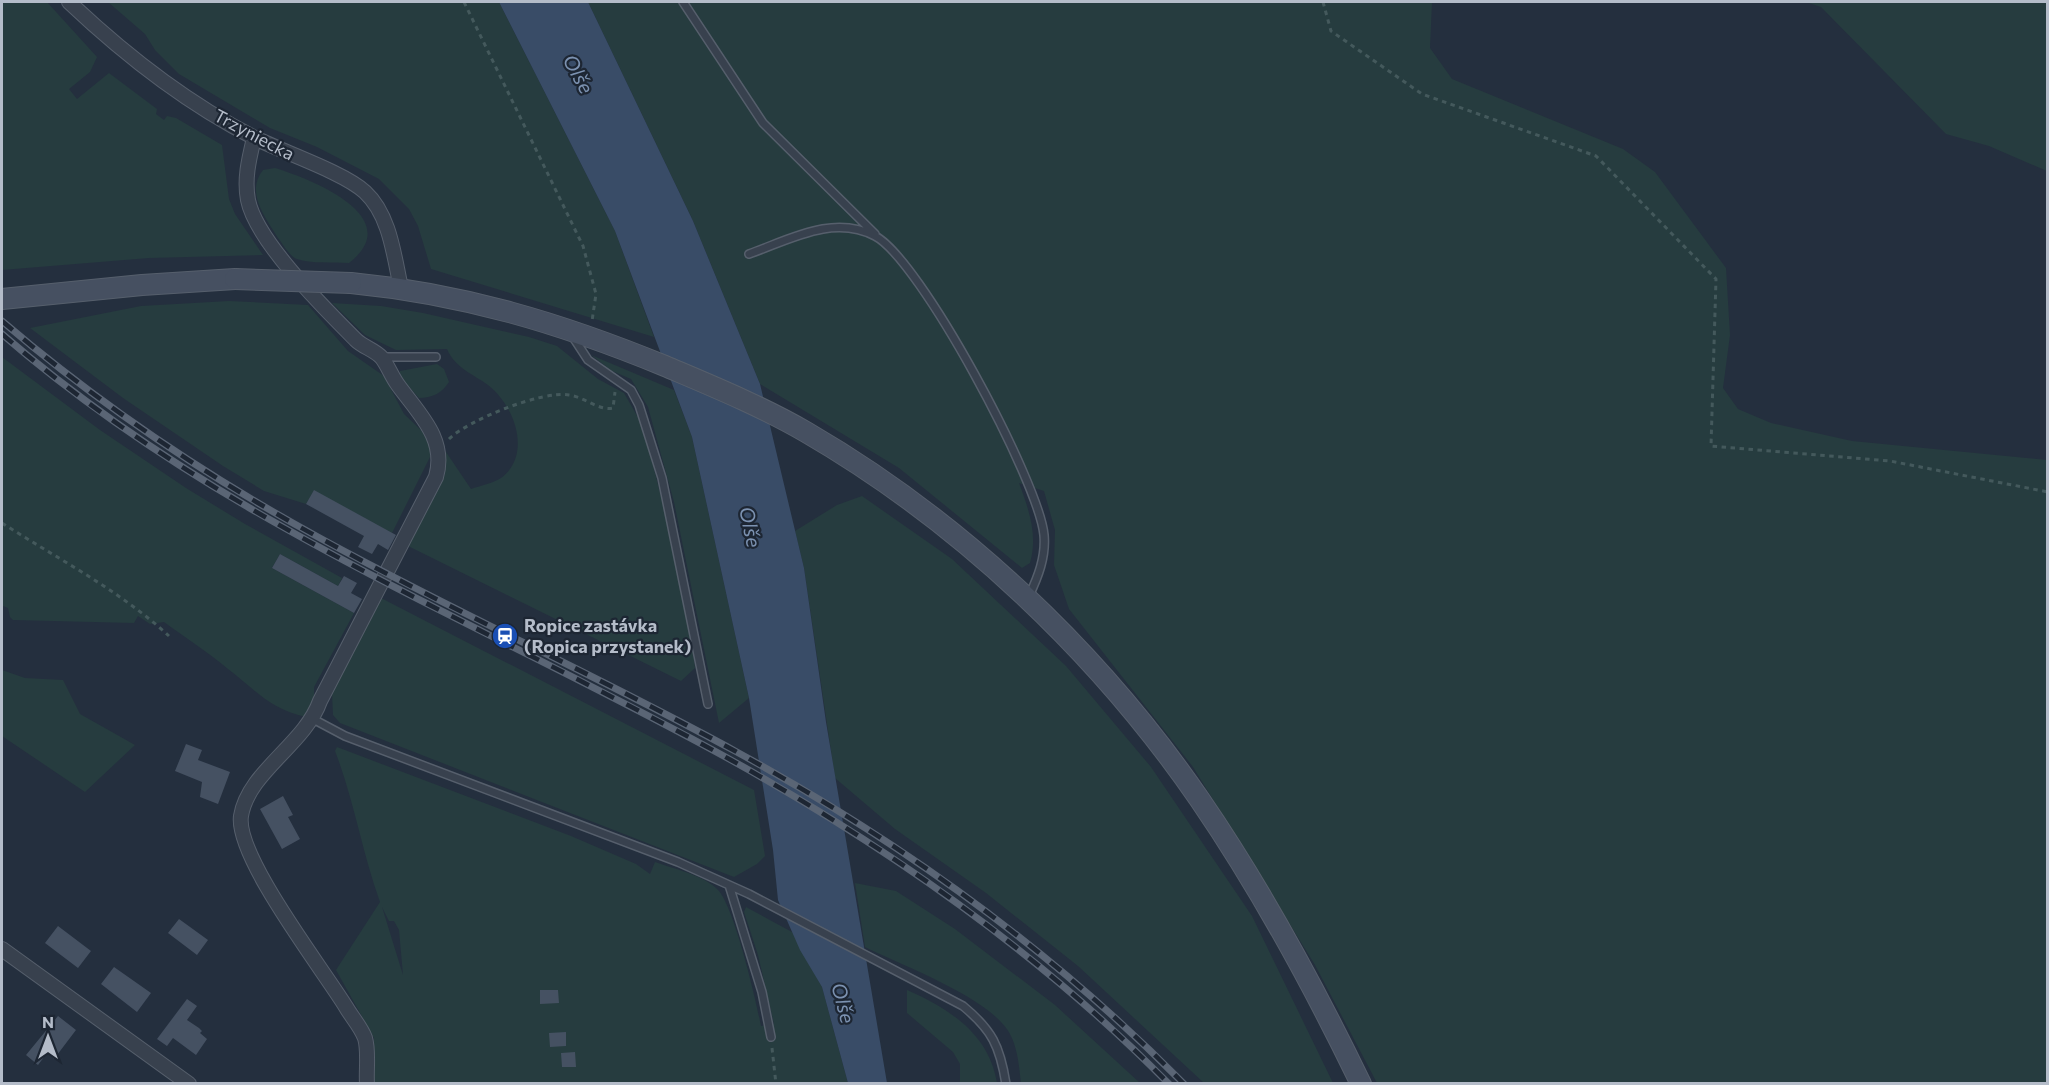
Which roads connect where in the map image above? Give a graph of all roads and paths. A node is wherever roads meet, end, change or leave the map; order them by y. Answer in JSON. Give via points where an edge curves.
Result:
{"nodes":[{"id":1,"x":69,"y":2,"type":"edge"},
{"id":2,"x":464,"y":2,"type":"edge"},
{"id":3,"x":683,"y":2,"type":"edge"},
{"id":4,"x":1323,"y":2,"type":"edge"},
{"id":5,"x":254,"y":138,"type":"junction"},
{"id":6,"x":877,"y":236,"type":"junction"},
{"id":7,"x":749,"y":255,"type":"dead end"},
{"id":8,"x":401,"y":288,"type":"junction"},
{"id":9,"x":2,"y":300,"type":"edge"},
{"id":10,"x":569,"y":330,"type":"junction"},
{"id":11,"x":590,"y":337,"type":"junction"},
{"id":12,"x":381,"y":357,"type":"junction"},
{"id":13,"x":436,"y":357,"type":"dead end"},
{"id":14,"x":612,"y":378,"type":"junction"},
{"id":15,"x":439,"y":450,"type":"junction"},
{"id":16,"x":2048,"y":492,"type":"edge"},
{"id":17,"x":2,"y":523,"type":"edge"},
{"id":18,"x":1027,"y":598,"type":"junction"},
{"id":19,"x":169,"y":636,"type":"dead end"},
{"id":20,"x":708,"y":704,"type":"dead end"},
{"id":21,"x":314,"y":719,"type":"junction"},
{"id":22,"x":729,"y":885,"type":"junction"},
{"id":23,"x":2,"y":949,"type":"edge"},
{"id":24,"x":771,"y":1037,"type":"joint"},
{"id":25,"x":189,"y":1083,"type":"edge"},
{"id":26,"x":367,"y":1083,"type":"edge"},
{"id":27,"x":776,"y":1083,"type":"edge"},
{"id":28,"x":1006,"y":1083,"type":"edge"},
{"id":29,"x":1361,"y":1083,"type":"edge"}],
"edges":[{"from":1,"to":5,"type":"street","name":"Trzyniecka","via":[[144,68]]},
{"from":2,"to":11,"type":"path","via":[[583,246],[596,294]]},
{"from":3,"to":6,"type":"lane","via":[[763,123]]},
{"from":4,"to":16,"type":"path","via":[[1331,31],[1422,94],[1596,156],[1716,279],[1711,446],[1890,461]]},
{"from":5,"to":8,"type":"street","name":"Trzyniecka","via":[[364,190],[380,209]]},
{"from":5,"to":12,"type":"street","via":[[246,186],[248,202],[261,230],[358,342]]},
{"from":6,"to":7,"type":"lane","via":[[850,226],[824,227]]},
{"from":6,"to":18,"type":"lane","via":[[900,259],[962,353],[1036,500],[1044,532],[1043,558]]},
{"from":8,"to":9,"type":"main road","bridge":true,"via":[[235,279]]},
{"from":8,"to":10,"type":"main road","via":[[471,301]]},
{"from":10,"to":11,"type":"main road"},
{"from":10,"to":14,"type":"lane","via":[[588,360]]},
{"from":11,"to":18,"type":"main road","via":[[718,389],[804,431],[905,496]]},
{"from":12,"to":13,"type":"lane"},
{"from":12,"to":15,"type":"street","via":[[432,430]]},
{"from":14,"to":15,"type":"path","via":[[613,408],[604,410],[568,394],[541,396],[476,423],[452,436]]},
{"from":14,"to":20,"type":"lane","via":[[631,390],[654,449]]},
{"from":15,"to":21,"type":"street","via":[[436,477]]},
{"from":17,"to":19,"type":"path","via":[[88,575]]},
{"from":18,"to":29,"type":"main road","via":[[1114,691],[1199,798],[1279,929]]},
{"from":21,"to":22,"type":"lane","via":[[345,736]]},
{"from":21,"to":26,"type":"street","via":[[250,790],[241,817],[243,842],[269,892],[365,1038]]},
{"from":22,"to":24,"type":"lane","via":[[762,992]]},
{"from":22,"to":28,"type":"lane","via":[[963,1006],[985,1024],[1001,1053]]},
{"from":23,"to":25,"type":"street"},
{"from":24,"to":27,"type":"path"}]}
